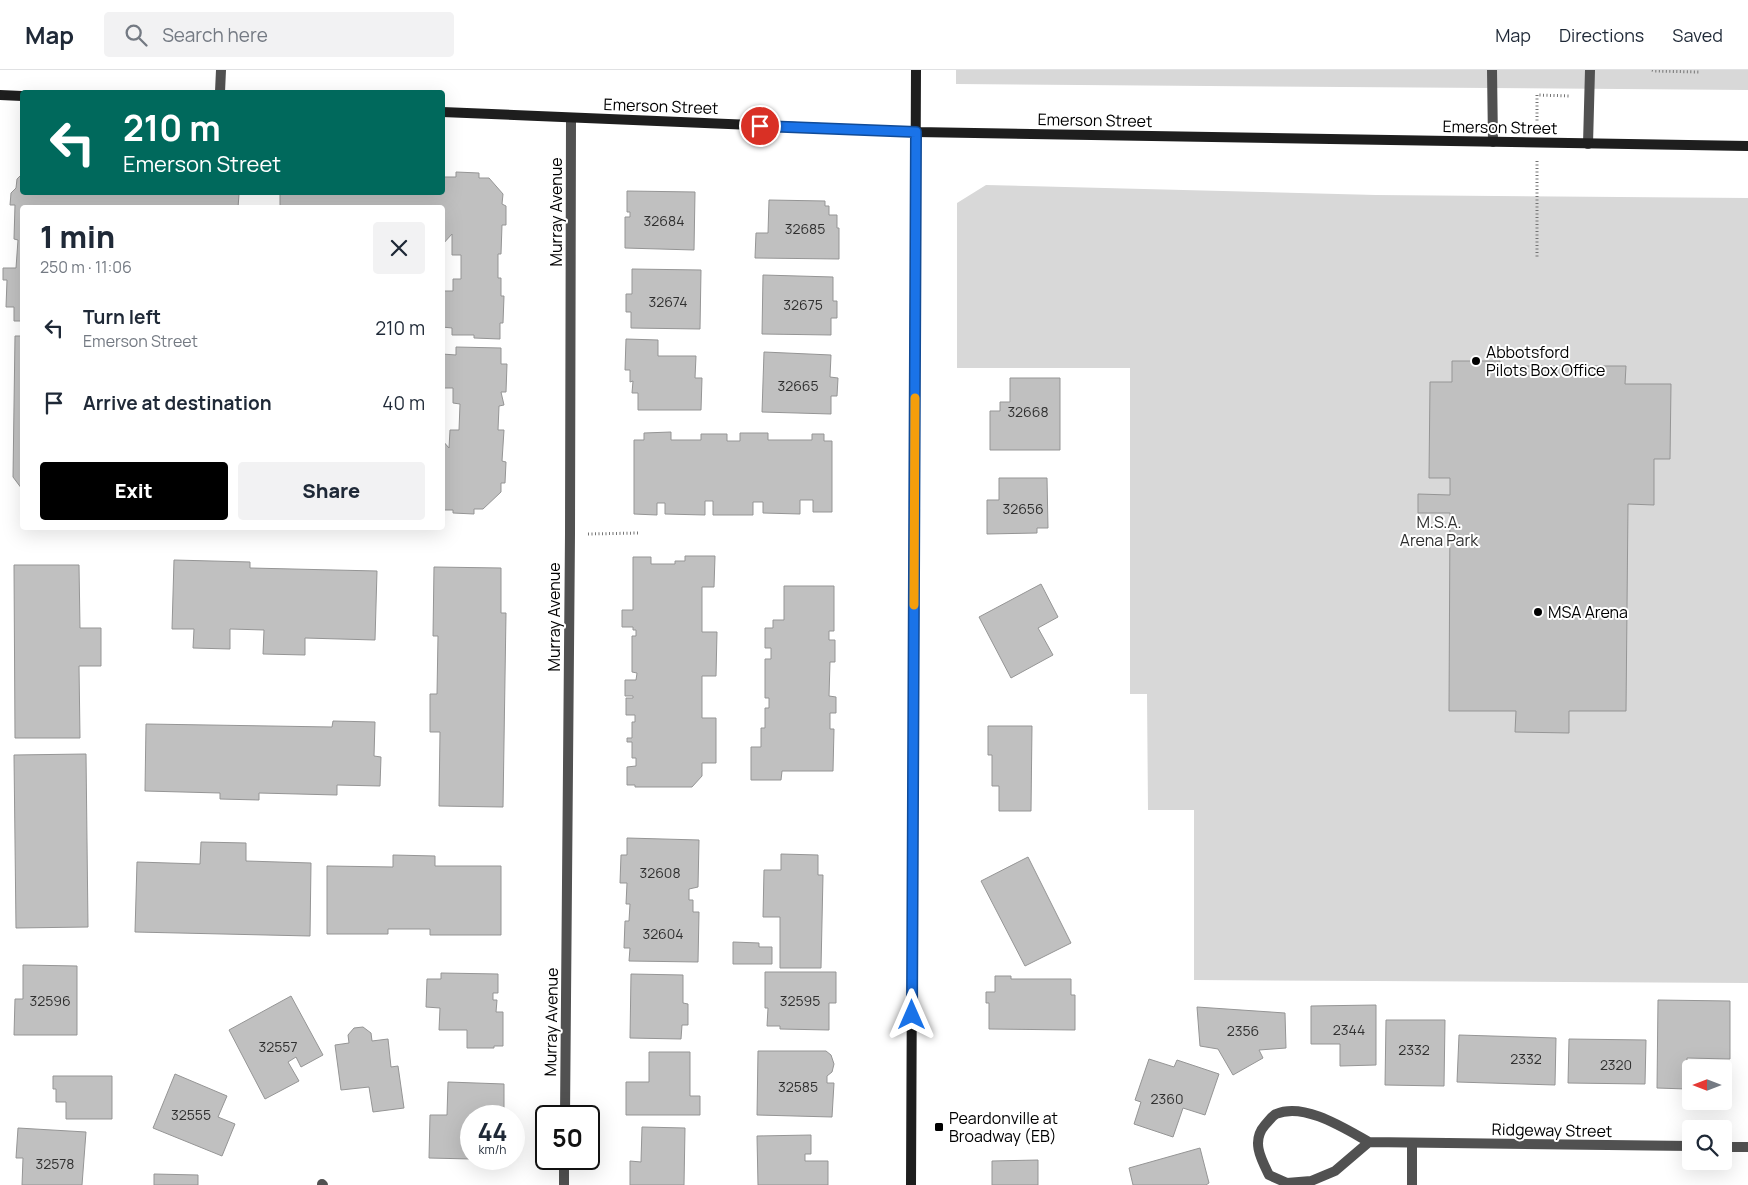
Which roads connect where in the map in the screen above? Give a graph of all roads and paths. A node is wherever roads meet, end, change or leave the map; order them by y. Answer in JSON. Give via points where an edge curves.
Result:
{"nodes":[{"id":1,"x":221,"y":70,"type":"edge"},
{"id":2,"x":916,"y":70,"type":"edge"},
{"id":3,"x":1492,"y":70,"type":"edge"},
{"id":4,"x":1590,"y":70,"type":"edge"},
{"id":5,"x":1652,"y":70,"type":"edge"},
{"id":6,"x":1699,"y":72,"type":"dead end"},
{"id":7,"x":220,"y":90,"type":"edge"},
{"id":8,"x":0,"y":95,"type":"edge"},
{"id":9,"x":1537,"y":95,"type":"dead end"},
{"id":10,"x":20,"y":96,"type":"edge"},
{"id":11,"x":1589,"y":96,"type":"junction"},
{"id":12,"x":445,"y":112,"type":"edge"},
{"id":13,"x":571,"y":118,"type":"junction"},
{"id":14,"x":916,"y":132,"type":"junction"},
{"id":15,"x":1493,"y":142,"type":"junction"},
{"id":16,"x":1588,"y":144,"type":"junction"},
{"id":17,"x":1748,"y":146,"type":"edge"},
{"id":18,"x":1537,"y":207,"type":"dead end"},
{"id":19,"x":1537,"y":259,"type":"dead end"},
{"id":20,"x":639,"y":533,"type":"dead end"},
{"id":21,"x":570,"y":534,"type":"junction"},
{"id":22,"x":565,"y":1105,"type":"edge"},
{"id":23,"x":1369,"y":1142,"type":"junction"},
{"id":24,"x":1412,"y":1143,"type":"junction"},
{"id":25,"x":1682,"y":1146,"type":"edge"},
{"id":26,"x":1732,"y":1147,"type":"edge"},
{"id":27,"x":1748,"y":1147,"type":"edge"},
{"id":28,"x":564,"y":1170,"type":"edge"},
{"id":29,"x":564,"y":1185,"type":"edge"},
{"id":30,"x":911,"y":1185,"type":"edge"},
{"id":31,"x":1412,"y":1185,"type":"edge"}],
"edges":[{"from":1,"to":7,"type":"street"},
{"from":2,"to":14,"type":"main road"},
{"from":3,"to":15,"type":"street"},
{"from":4,"to":11,"type":"street"},
{"from":5,"to":6,"type":"path"},
{"from":8,"to":10,"type":"main road"},
{"from":9,"to":11,"type":"path"},
{"from":11,"to":16,"type":"street"},
{"from":12,"to":13,"type":"main road","name":"Emerson Street"},
{"from":13,"to":14,"type":"main road","name":"Emerson Street"},
{"from":13,"to":21,"type":"street","name":"Murray Avenue"},
{"from":14,"to":15,"type":"main road","name":"Emerson Street"},
{"from":14,"to":30,"type":"main road"},
{"from":15,"to":16,"type":"main road","name":"Emerson Street"},
{"from":16,"to":17,"type":"main road","name":"Emerson Street"},
{"from":18,"to":19,"type":"path"},
{"from":20,"to":21,"type":"path"},
{"from":21,"to":22,"type":"street","name":"Murray Avenue"},
{"from":23,"to":23,"type":"street","name":"Ridgeway Street","via":[[1330,1120],[1299,1111],[1275,1114],[1261,1130],[1257,1152],[1268,1175],[1287,1183],[1311,1181],[1335,1171]]},
{"from":23,"to":24,"type":"street","name":"Ridgeway Street"},
{"from":24,"to":25,"type":"street","name":"Ridgeway Street"},
{"from":24,"to":31,"type":"street"},
{"from":26,"to":27,"type":"street"},
{"from":28,"to":29,"type":"street"}]}
